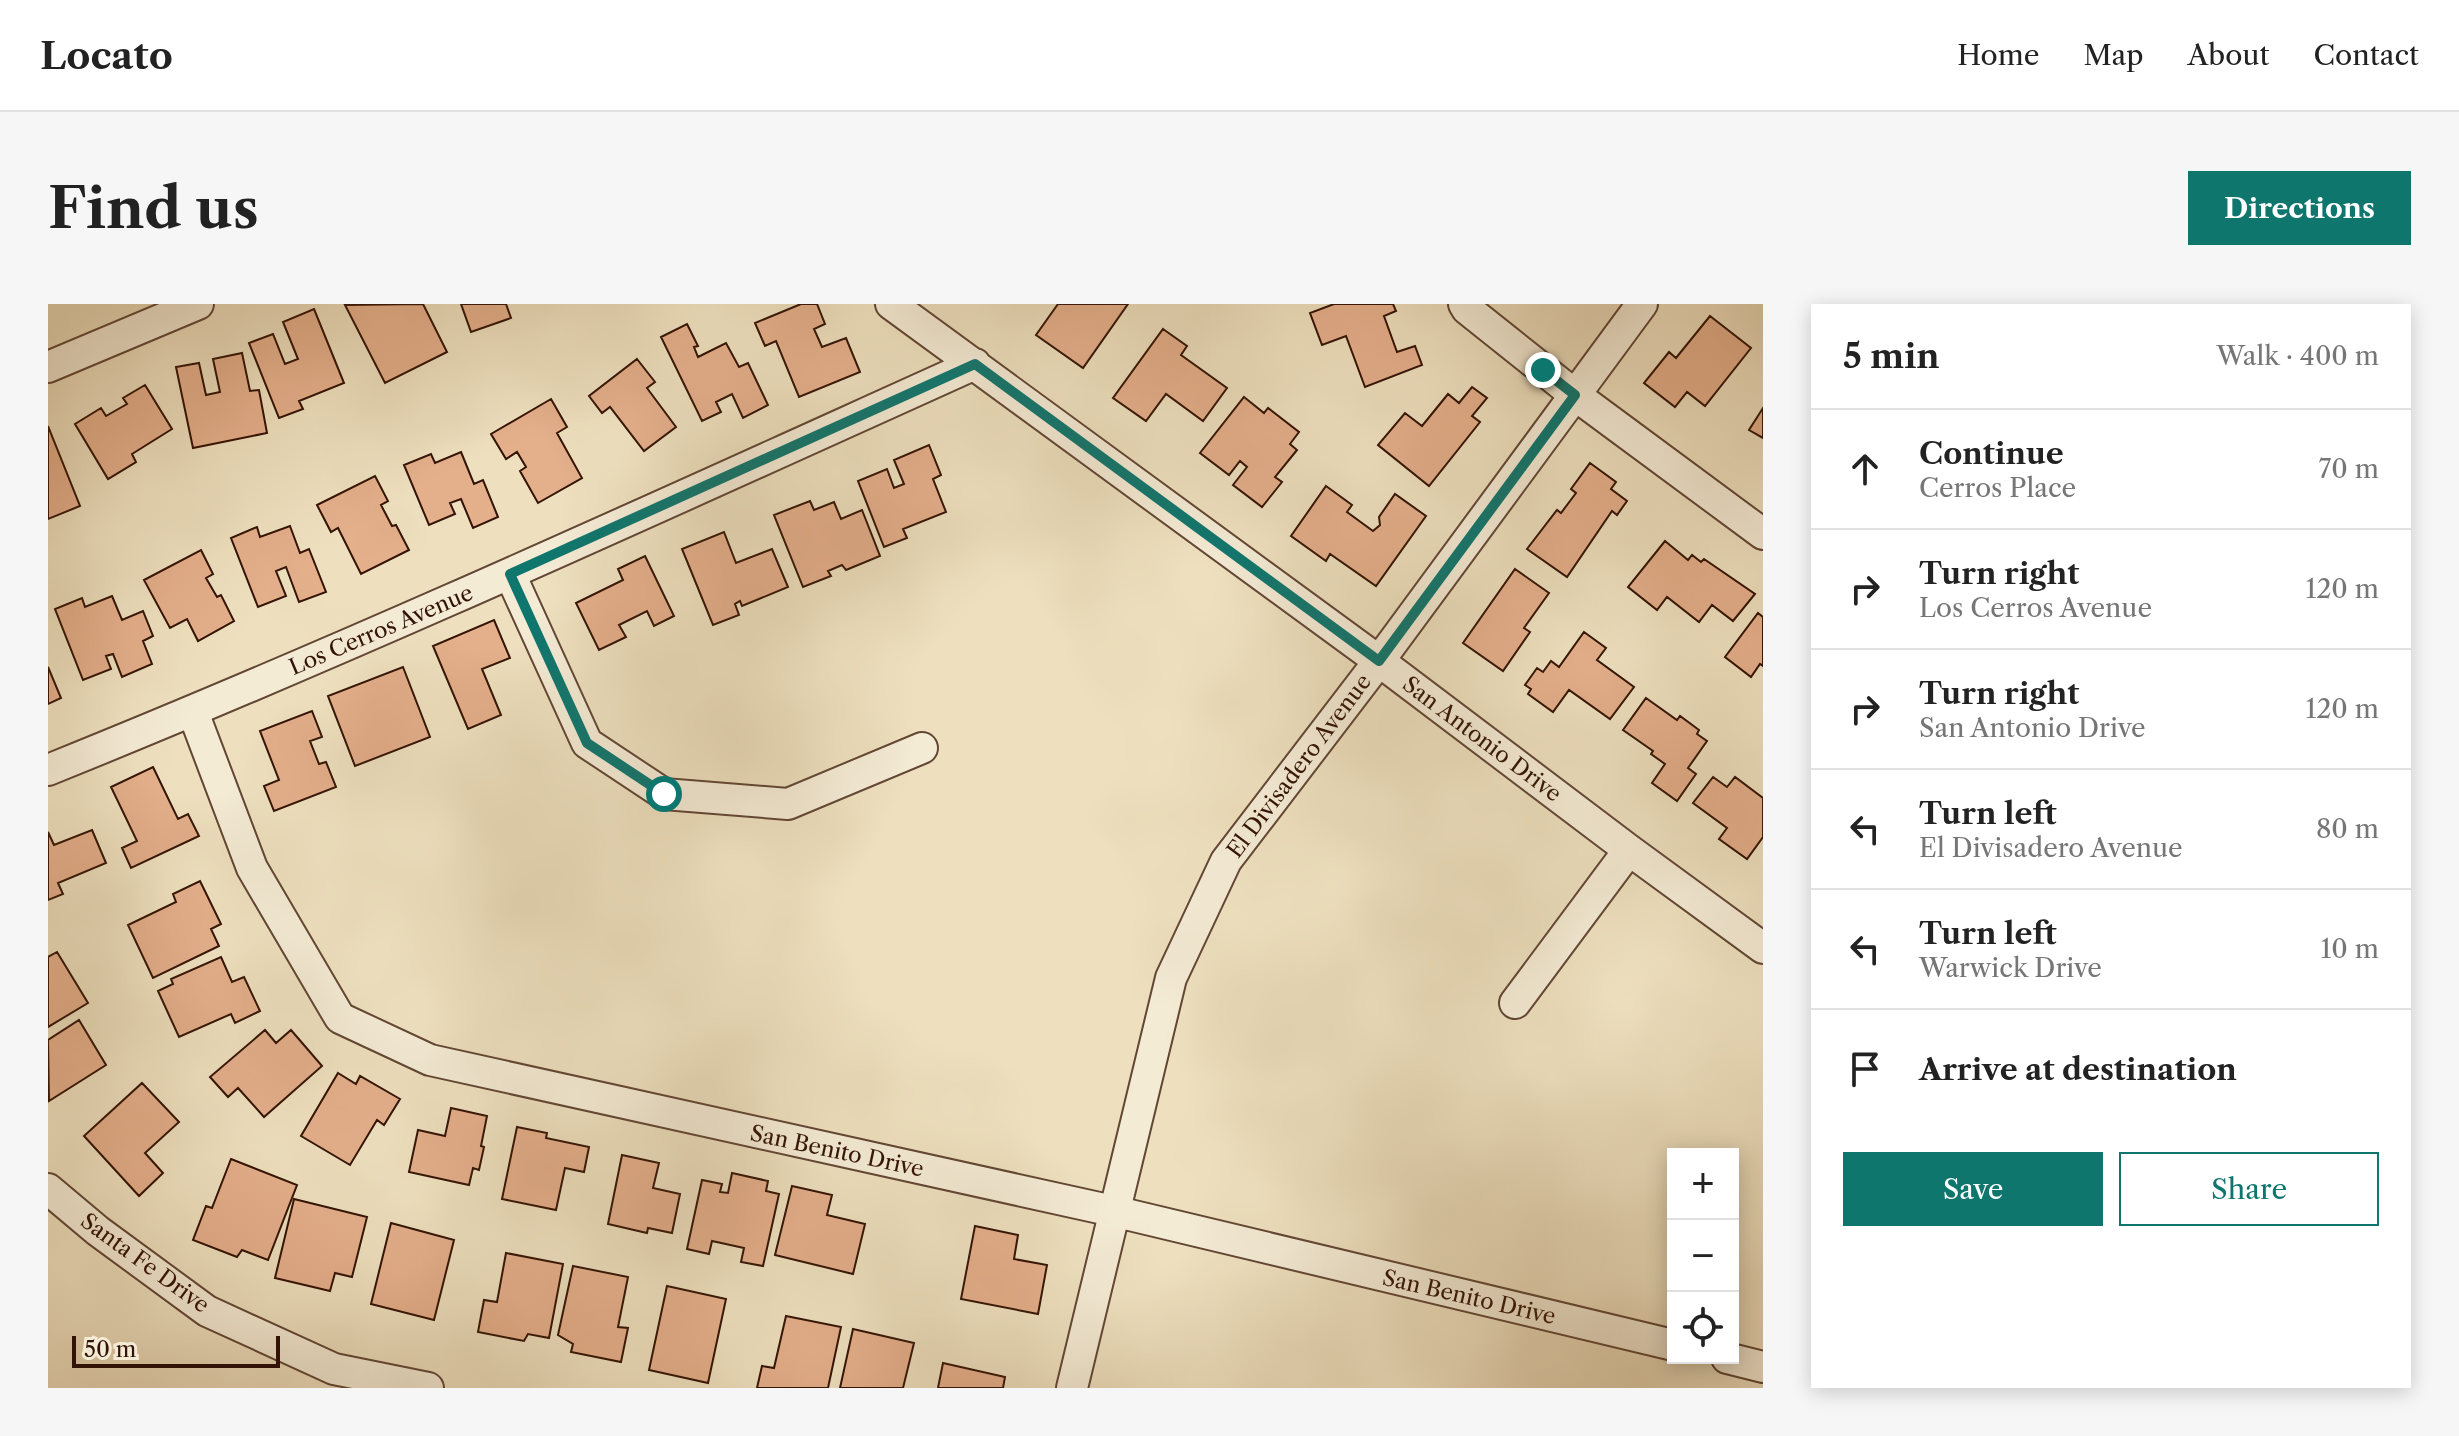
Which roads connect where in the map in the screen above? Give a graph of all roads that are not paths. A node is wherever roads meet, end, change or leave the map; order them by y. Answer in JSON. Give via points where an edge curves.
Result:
{"nodes":[{"id":1,"x":198,"y":304,"type":"edge"},
{"id":2,"x":891,"y":304,"type":"edge"},
{"id":3,"x":1464,"y":304,"type":"edge"},
{"id":4,"x":1642,"y":304,"type":"edge"},
{"id":5,"x":975,"y":364,"type":"junction"},
{"id":6,"x":48,"y":367,"type":"edge"},
{"id":7,"x":1575,"y":395,"type":"junction"},
{"id":8,"x":1763,"y":534,"type":"edge"},
{"id":9,"x":510,"y":574,"type":"junction"},
{"id":10,"x":1379,"y":661,"type":"junction"},
{"id":11,"x":193,"y":712,"type":"junction"},
{"id":12,"x":922,"y":748,"type":"dead end"},
{"id":13,"x":48,"y":770,"type":"edge"},
{"id":14,"x":1629,"y":850,"type":"junction"},
{"id":15,"x":1763,"y":948,"type":"edge"},
{"id":16,"x":1515,"y":1003,"type":"dead end"},
{"id":17,"x":48,"y":1189,"type":"edge"},
{"id":18,"x":1113,"y":1211,"type":"junction"},
{"id":19,"x":1667,"y":1344,"type":"edge"},
{"id":20,"x":1739,"y":1361,"type":"edge"},
{"id":21,"x":1763,"y":1367,"type":"edge"},
{"id":22,"x":428,"y":1388,"type":"edge"},
{"id":23,"x":1072,"y":1388,"type":"edge"}],
"edges":[{"from":1,"to":6,"type":"street"},
{"from":2,"to":5,"type":"street","name":"San Antonio Drive"},
{"from":3,"to":7,"type":"street"},
{"from":4,"to":7,"type":"street","name":"El Divisadero Avenue"},
{"from":5,"to":9,"type":"street","name":"Los Cerros Avenue"},
{"from":5,"to":10,"type":"street","name":"San Antonio Drive"},
{"from":7,"to":8,"type":"street"},
{"from":7,"to":10,"type":"street","name":"El Divisadero Avenue"},
{"from":9,"to":11,"type":"street","name":"Los Cerros Avenue"},
{"from":9,"to":12,"type":"street","via":[[587,743],[664,794],[788,804]]},
{"from":10,"to":14,"type":"street","name":"San Antonio Drive"},
{"from":10,"to":18,"type":"street","name":"El Divisadero Avenue","via":[[1226,861],[1171,978]]},
{"from":11,"to":13,"type":"street","name":"Los Cerros Avenue"},
{"from":11,"to":18,"type":"street","name":"San Benito Drive","via":[[252,868],[340,1018],[430,1060]]},
{"from":14,"to":15,"type":"street","name":"San Antonio Drive"},
{"from":14,"to":16,"type":"street"},
{"from":17,"to":22,"type":"street","name":"Santa Fe Drive","via":[[207,1311],[334,1369]]},
{"from":18,"to":19,"type":"street","name":"San Benito Drive"},
{"from":18,"to":23,"type":"street","name":"El Divisadero Avenue"},
{"from":20,"to":21,"type":"street"}]}
